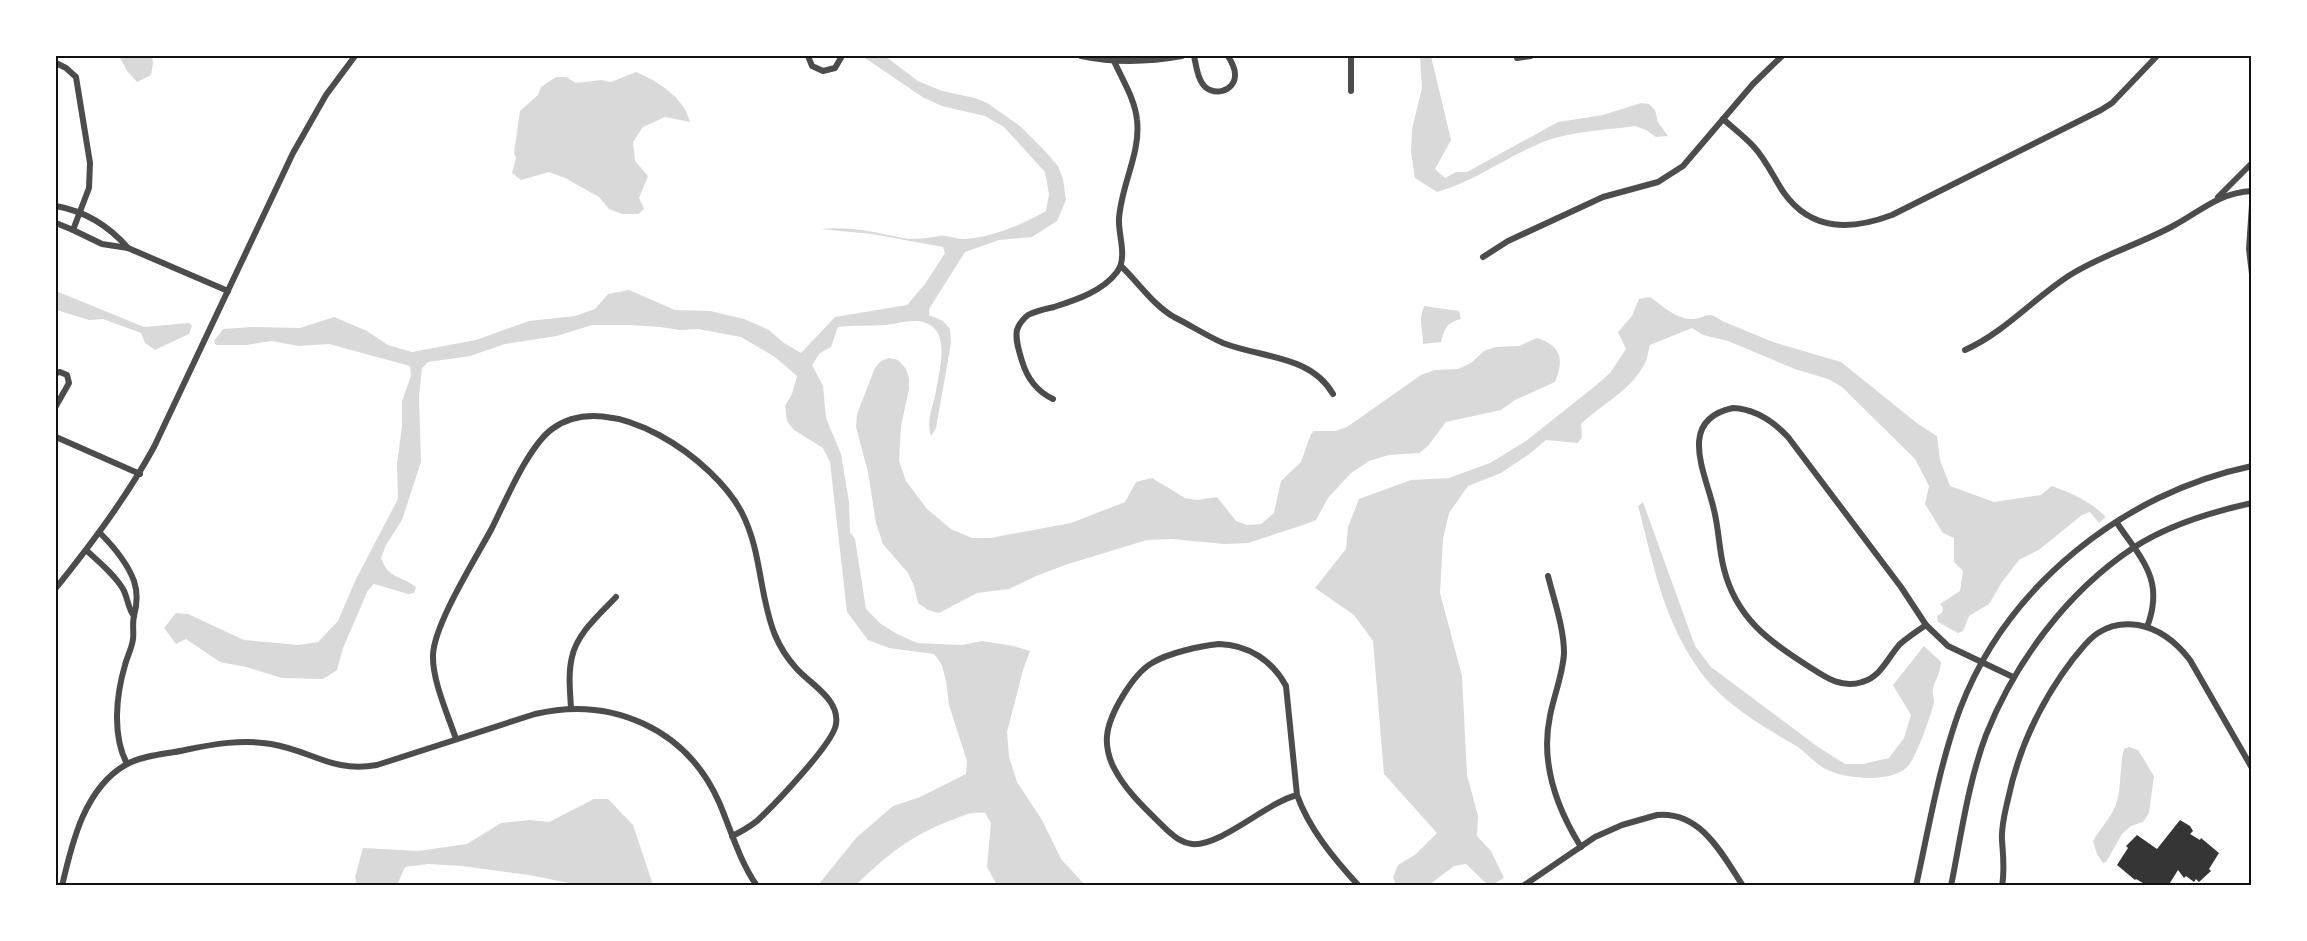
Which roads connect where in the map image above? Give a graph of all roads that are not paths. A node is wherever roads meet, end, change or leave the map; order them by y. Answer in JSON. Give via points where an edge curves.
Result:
{"nodes":[{"id":1,"x":355,"y":56,"type":"edge"},
{"id":2,"x":808,"y":56,"type":"edge"},
{"id":3,"x":842,"y":56,"type":"edge"},
{"id":4,"x":1082,"y":56,"type":"edge"},
{"id":5,"x":1182,"y":56,"type":"edge"},
{"id":6,"x":1194,"y":56,"type":"edge"},
{"id":7,"x":1228,"y":56,"type":"edge"},
{"id":8,"x":1351,"y":56,"type":"edge"},
{"id":9,"x":1531,"y":56,"type":"edge"},
{"id":10,"x":1782,"y":56,"type":"edge"},
{"id":11,"x":2157,"y":56,"type":"edge"},
{"id":12,"x":1517,"y":58,"type":"dead end"},
{"id":13,"x":1114,"y":61,"type":"junction"},
{"id":14,"x":56,"y":63,"type":"edge"},
{"id":15,"x":1351,"y":91,"type":"dead end"},
{"id":16,"x":1723,"y":119,"type":"junction"},
{"id":17,"x":2252,"y":163,"type":"edge"},
{"id":18,"x":2252,"y":191,"type":"edge"},
{"id":19,"x":2217,"y":199,"type":"junction"},
{"id":20,"x":2252,"y":205,"type":"edge"},
{"id":21,"x":56,"y":206,"type":"edge"},
{"id":22,"x":80,"y":212,"type":"junction"},
{"id":23,"x":56,"y":223,"type":"edge"},
{"id":24,"x":73,"y":230,"type":"junction"},
{"id":25,"x":128,"y":248,"type":"junction"},
{"id":26,"x":1483,"y":257,"type":"dead end"},
{"id":27,"x":1121,"y":266,"type":"junction"},
{"id":28,"x":2252,"y":274,"type":"edge"},
{"id":29,"x":228,"y":291,"type":"junction"},
{"id":30,"x":1965,"y":350,"type":"dead end"},
{"id":31,"x":56,"y":373,"type":"edge"},
{"id":32,"x":1333,"y":394,"type":"dead end"},
{"id":33,"x":1053,"y":399,"type":"dead end"},
{"id":34,"x":56,"y":404,"type":"edge"},
{"id":35,"x":56,"y":437,"type":"edge"},
{"id":36,"x":2252,"y":466,"type":"edge"},
{"id":37,"x":140,"y":474,"type":"junction"},
{"id":38,"x":2252,"y":503,"type":"edge"},
{"id":39,"x":2117,"y":523,"type":"junction"},
{"id":40,"x":100,"y":533,"type":"junction"},
{"id":41,"x":2133,"y":547,"type":"junction"},
{"id":42,"x":86,"y":550,"type":"junction"},
{"id":43,"x":1548,"y":576,"type":"dead end"},
{"id":44,"x":56,"y":588,"type":"edge"},
{"id":45,"x":615,"y":597,"type":"dead end"},
{"id":46,"x":134,"y":616,"type":"junction"},
{"id":47,"x":1926,"y":625,"type":"junction"},
{"id":48,"x":2147,"y":627,"type":"junction"},
{"id":49,"x":1982,"y":661,"type":"junction"},
{"id":50,"x":2013,"y":678,"type":"junction"},
{"id":51,"x":571,"y":708,"type":"junction"},
{"id":52,"x":456,"y":739,"type":"junction"},
{"id":53,"x":127,"y":764,"type":"junction"},
{"id":54,"x":2252,"y":768,"type":"edge"},
{"id":55,"x":1298,"y":795,"type":"junction"},
{"id":56,"x":732,"y":836,"type":"junction"},
{"id":57,"x":1581,"y":847,"type":"junction"},
{"id":58,"x":62,"y":885,"type":"edge"},
{"id":59,"x":243,"y":885,"type":"edge"},
{"id":60,"x":269,"y":885,"type":"edge"},
{"id":61,"x":757,"y":885,"type":"edge"},
{"id":62,"x":1359,"y":885,"type":"edge"},
{"id":63,"x":1523,"y":885,"type":"edge"},
{"id":64,"x":1743,"y":885,"type":"edge"},
{"id":65,"x":1916,"y":885,"type":"edge"},
{"id":66,"x":1951,"y":885,"type":"edge"},
{"id":67,"x":2002,"y":885,"type":"edge"}],
"edges":[{"from":1,"to":29,"type":"street","via":[[307,127]]},
{"from":2,"to":3,"type":"street","via":[[812,66],[823,71],[835,68]]},
{"from":4,"to":13,"type":"street"},
{"from":5,"to":13,"type":"street"},
{"from":6,"to":7,"type":"street","via":[[1201,82],[1216,93],[1233,83],[1235,75]]},
{"from":8,"to":15,"type":"street"},
{"from":9,"to":12,"type":"street"},
{"from":10,"to":16,"type":"street"},
{"from":11,"to":16,"type":"street","via":[[2101,110],[1867,224],[1830,225],[1797,206],[1786,196],[1755,147]]},
{"from":13,"to":27,"type":"street","via":[[1134,104],[1138,131],[1119,220]]},
{"from":14,"to":22,"type":"street","via":[[76,77],[88,146],[90,180]]},
{"from":16,"to":26,"type":"street","via":[[1683,166],[1658,182],[1603,197],[1508,241]]},
{"from":17,"to":19,"type":"street"},
{"from":18,"to":19,"type":"street"},
{"from":19,"to":30,"type":"street","via":[[2171,227],[2068,276],[1991,336]]},
{"from":20,"to":28,"type":"street"},
{"from":21,"to":22,"type":"street"},
{"from":22,"to":24,"type":"street"},
{"from":22,"to":25,"type":"street","via":[[110,230]]},
{"from":23,"to":24,"type":"street"},
{"from":24,"to":25,"type":"street","via":[[102,244]]},
{"from":25,"to":29,"type":"street"},
{"from":27,"to":32,"type":"street","via":[[1173,316],[1223,343],[1304,366],[1321,378]]},
{"from":27,"to":33,"type":"street","via":[[1094,291],[1033,313],[1020,323],[1017,340],[1026,372],[1040,391]]},
{"from":29,"to":37,"type":"street"},
{"from":31,"to":34,"type":"street","via":[[66,375],[69,383]]},
{"from":35,"to":37,"type":"street"},
{"from":36,"to":39,"type":"street","via":[[2178,488]]},
{"from":37,"to":40,"type":"street"},
{"from":38,"to":41,"type":"street","via":[[2175,526]]},
{"from":39,"to":41,"type":"street"},
{"from":39,"to":49,"type":"street","via":[[2066,558],[2045,578],[2005,625]]},
{"from":40,"to":42,"type":"street"},
{"from":40,"to":46,"type":"street","via":[[126,564],[135,584]]},
{"from":41,"to":48,"type":"street","via":[[2154,585]]},
{"from":41,"to":50,"type":"street","via":[[2084,587]]},
{"from":42,"to":44,"type":"street"},
{"from":42,"to":46,"type":"street","via":[[116,579]]},
{"from":43,"to":57,"type":"street","via":[[1564,650],[1549,720],[1547,756],[1559,808]]},
{"from":45,"to":51,"type":"street","via":[[576,646],[570,669]]},
{"from":46,"to":53,"type":"street","via":[[117,724]]},
{"from":47,"to":47,"type":"street","via":[[1778,426],[1742,409],[1724,410],[1709,420],[1699,436],[1698,455],[1716,517],[1723,567],[1743,611],[1768,640],[1831,681],[1848,685],[1875,675],[1898,646]]},
{"from":47,"to":49,"type":"street","via":[[1948,646]]},
{"from":48,"to":54,"type":"street","via":[[2170,639],[2190,660]]},
{"from":48,"to":67,"type":"street","via":[[2120,625],[2099,632],[2086,643],[2047,696],[2024,745],[2008,799],[2003,825]]},
{"from":49,"to":50,"type":"street"},
{"from":49,"to":65,"type":"street","via":[[1953,729]]},
{"from":50,"to":66,"type":"street","via":[[1986,735],[1966,805]]},
{"from":51,"to":52,"type":"street","via":[[535,714]]},
{"from":51,"to":56,"type":"street","via":[[617,714],[669,739],[708,781]]},
{"from":52,"to":53,"type":"street","via":[[363,767],[335,765],[255,742],[209,745]]},
{"from":52,"to":56,"type":"street","via":[[434,670],[435,641],[525,465],[545,435],[572,419],[603,417],[635,425],[690,454],[732,497],[755,546],[774,634],[794,666],[831,703],[837,717],[827,744],[758,820]]},
{"from":53,"to":58,"type":"street","via":[[106,782],[83,816]]},
{"from":55,"to":55,"type":"street","via":[[1286,686],[1271,666],[1243,647],[1206,645],[1155,660],[1132,682],[1110,721],[1107,739],[1113,767],[1143,805],[1184,842],[1209,842]]},
{"from":55,"to":62,"type":"street","via":[[1310,821]]},
{"from":56,"to":61,"type":"street"},
{"from":57,"to":63,"type":"street"},
{"from":57,"to":64,"type":"street","via":[[1622,825],[1657,815],[1673,815],[1706,834]]},
{"from":59,"to":60,"type":"street"}]}
